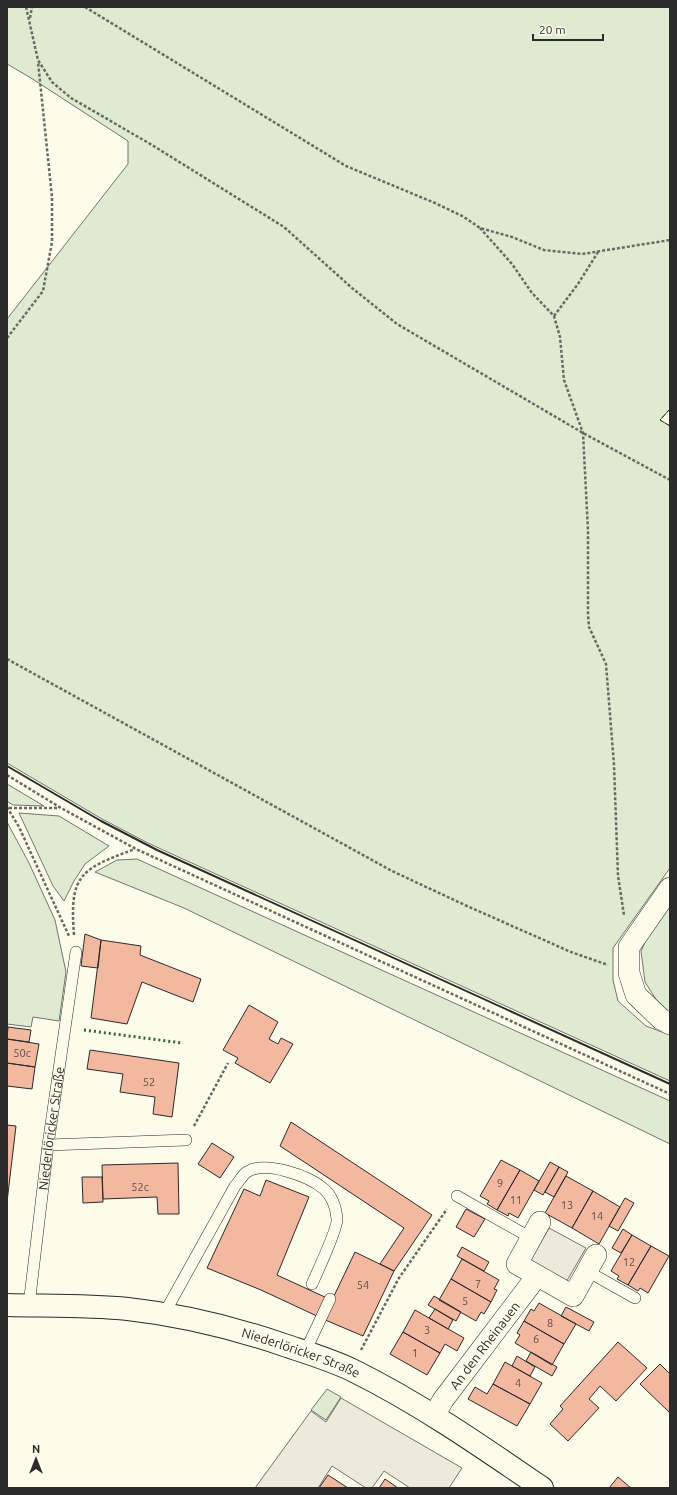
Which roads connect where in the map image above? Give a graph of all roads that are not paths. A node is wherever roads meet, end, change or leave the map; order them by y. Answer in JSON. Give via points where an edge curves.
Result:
{"nodes":[{"id":1,"x":670,"y":888,"type":"edge"},
{"id":2,"x":76,"y":952,"type":"road end"},
{"id":3,"x":670,"y":1024,"type":"edge"},
{"id":4,"x":186,"y":1140,"type":"road end"},
{"id":5,"x":48,"y":1145,"type":"junction"},
{"id":6,"x":457,"y":1196,"type":"road end"},
{"id":7,"x":536,"y":1230,"type":"joint"},
{"id":8,"x":591,"y":1263,"type":"joint"},
{"id":9,"x":537,"y":1276,"type":"junction"},
{"id":10,"x":312,"y":1284,"type":"dead end"},
{"id":11,"x":636,"y":1298,"type":"dead end"},
{"id":12,"x":330,"y":1299,"type":"dead end"},
{"id":13,"x":7,"y":1305,"type":"edge"},
{"id":14,"x":29,"y":1305,"type":"junction"},
{"id":15,"x":164,"y":1314,"type":"junction"},
{"id":16,"x":305,"y":1352,"type":"junction"},
{"id":17,"x":434,"y":1416,"type":"junction"},
{"id":18,"x":542,"y":1488,"type":"edge"}],
"edges":[{"from":1,"to":3,"type":"street","via":[[629,947],[629,973],[636,995],[660,1019]]},
{"from":2,"to":5,"type":"lane","name":"Niederlöricker Straße"},
{"from":4,"to":5,"type":"lane"},
{"from":5,"to":14,"type":"lane","name":"Niederlöricker Straße"},
{"from":6,"to":7,"type":"lane"},
{"from":7,"to":9,"type":"street","via":[[517,1264]]},
{"from":8,"to":9,"type":"street","via":[[573,1296]]},
{"from":8,"to":11,"type":"lane"},
{"from":9,"to":17,"type":"street","name":"An den Rheinauen","via":[[443,1400]]},
{"from":10,"to":15,"type":"lane","via":[[338,1220],[334,1203],[325,1190],[311,1179],[289,1172],[257,1168],[246,1172],[235,1186]]},
{"from":12,"to":16,"type":"lane"},
{"from":13,"to":14,"type":"main road","name":"Niederlöricker Straße"},
{"from":14,"to":15,"type":"main road","name":"Niederlöricker Straße","via":[[127,1309]]},
{"from":15,"to":16,"type":"main road","name":"Niederlöricker Straße","via":[[205,1322]]},
{"from":16,"to":17,"type":"main road","name":"Niederlöricker Straße","via":[[351,1370]]},
{"from":17,"to":18,"type":"main road","name":"Niederlöricker Straße"}]}
